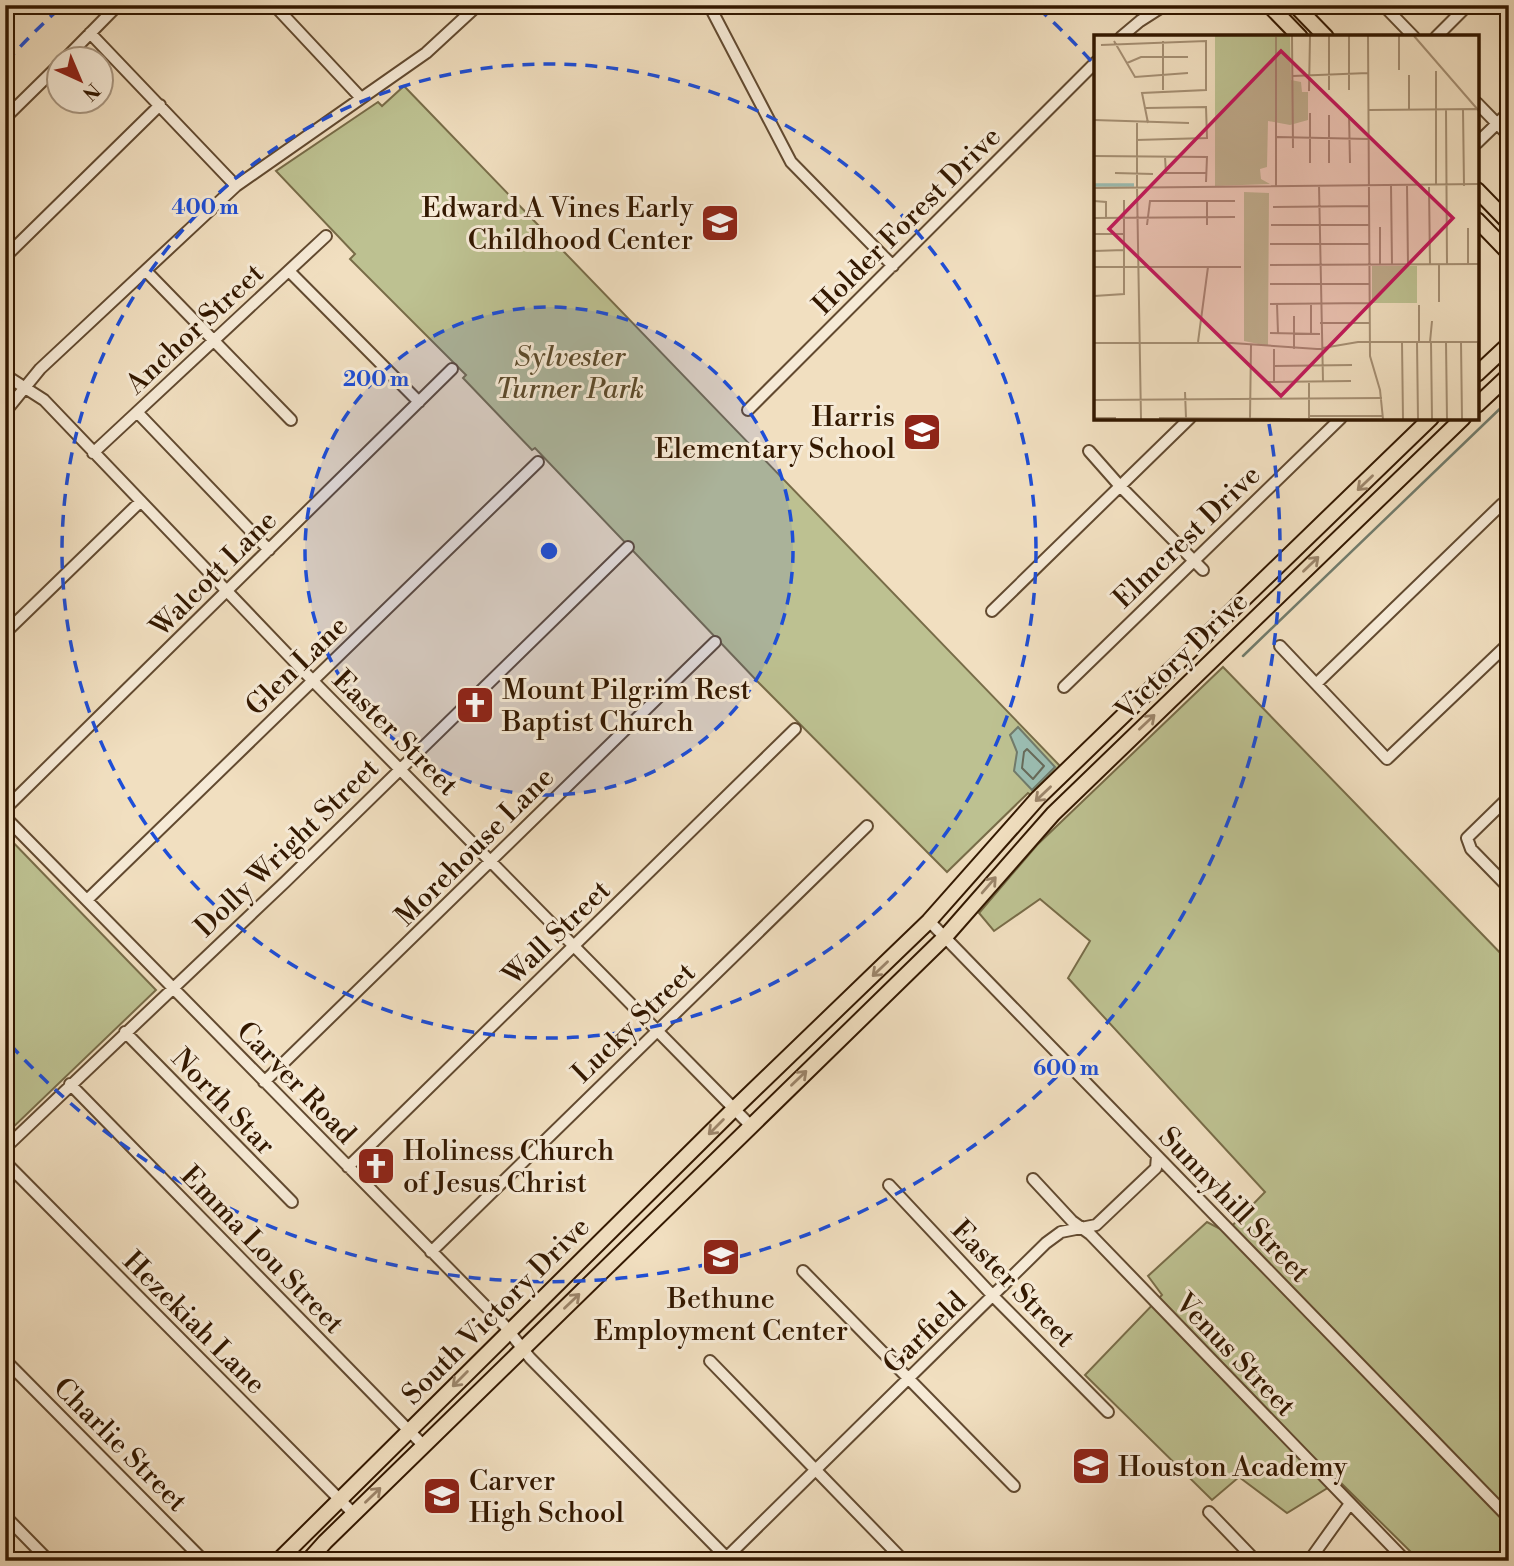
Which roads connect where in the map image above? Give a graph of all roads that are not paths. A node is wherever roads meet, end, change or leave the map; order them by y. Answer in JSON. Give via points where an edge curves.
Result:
{"nodes":[{"id":1,"x":118,"y":5,"type":"edge"},
{"id":2,"x":274,"y":5,"type":"edge"},
{"id":3,"x":478,"y":5,"type":"edge"},
{"id":4,"x":709,"y":5,"type":"edge"},
{"id":5,"x":1166,"y":5,"type":"edge"},
{"id":6,"x":1269,"y":5,"type":"edge"},
{"id":7,"x":1295,"y":5,"type":"edge"},
{"id":8,"x":1383,"y":5,"type":"edge"},
{"id":9,"x":1468,"y":5,"type":"edge"},
{"id":10,"x":90,"y":33,"type":"junction"},
{"id":11,"x":1123,"y":35,"type":"edge"},
{"id":12,"x":1298,"y":35,"type":"edge"},
{"id":13,"x":1324,"y":35,"type":"edge"},
{"id":14,"x":1412,"y":35,"type":"edge"},
{"id":15,"x":1438,"y":35,"type":"edge"},
{"id":16,"x":77,"y":46,"type":"edge"},
{"id":17,"x":1094,"y":64,"type":"edge"},
{"id":18,"x":46,"y":77,"type":"edge"},
{"id":19,"x":361,"y":98,"type":"junction"},
{"id":20,"x":160,"y":105,"type":"junction"},
{"id":21,"x":1479,"y":105,"type":"edge"},
{"id":22,"x":1509,"y":112,"type":"edge"},
{"id":23,"x":5,"y":117,"type":"edge"},
{"id":24,"x":1497,"y":124,"type":"junction"},
{"id":25,"x":1509,"y":136,"type":"edge"},
{"id":26,"x":1479,"y":141,"type":"edge"},
{"id":27,"x":236,"y":186,"type":"junction"},
{"id":28,"x":1479,"y":192,"type":"edge"},
{"id":29,"x":1479,"y":222,"type":"edge"},
{"id":30,"x":1509,"y":223,"type":"edge"},
{"id":31,"x":326,"y":236,"type":"dead end"},
{"id":32,"x":1509,"y":253,"type":"edge"},
{"id":33,"x":5,"y":257,"type":"edge"},
{"id":34,"x":893,"y":266,"type":"junction"},
{"id":35,"x":146,"y":271,"type":"junction"},
{"id":36,"x":289,"y":271,"type":"junction"},
{"id":37,"x":214,"y":341,"type":"junction"},
{"id":38,"x":1509,"y":344,"type":"edge"},
{"id":39,"x":452,"y":369,"type":"dead end"},
{"id":40,"x":1479,"y":372,"type":"edge"},
{"id":41,"x":5,"y":375,"type":"edge"},
{"id":42,"x":1509,"y":375,"type":"edge"},
{"id":43,"x":25,"y":386,"type":"junction"},
{"id":44,"x":419,"y":402,"type":"junction"},
{"id":45,"x":1479,"y":403,"type":"edge"},
{"id":46,"x":748,"y":410,"type":"dead end"},
{"id":47,"x":5,"y":412,"type":"edge"},
{"id":48,"x":137,"y":412,"type":"junction"},
{"id":49,"x":291,"y":420,"type":"dead end"},
{"id":50,"x":1188,"y":420,"type":"edge"},
{"id":51,"x":1338,"y":420,"type":"edge"},
{"id":52,"x":1429,"y":420,"type":"edge"},
{"id":53,"x":1461,"y":420,"type":"edge"},
{"id":54,"x":1089,"y":451,"type":"dead end"},
{"id":55,"x":1397,"y":452,"type":"junction"},
{"id":56,"x":93,"y":453,"type":"junction"},
{"id":57,"x":538,"y":461,"type":"dead end"},
{"id":58,"x":1412,"y":467,"type":"junction"},
{"id":59,"x":1119,"y":485,"type":"junction"},
{"id":60,"x":140,"y":502,"type":"junction"},
{"id":61,"x":1505,"y":508,"type":"edge"},
{"id":62,"x":628,"y":547,"type":"dead end"},
{"id":63,"x":269,"y":550,"type":"junction"},
{"id":64,"x":1192,"y":560,"type":"junction"},
{"id":65,"x":1203,"y":570,"type":"dead end"},
{"id":66,"x":227,"y":590,"type":"junction"},
{"id":67,"x":1237,"y":606,"type":"junction"},
{"id":68,"x":992,"y":611,"type":"dead end"},
{"id":69,"x":1252,"y":621,"type":"junction"},
{"id":70,"x":5,"y":634,"type":"edge"},
{"id":71,"x":715,"y":642,"type":"dead end"},
{"id":72,"x":1509,"y":643,"type":"edge"},
{"id":73,"x":1280,"y":646,"type":"dead end"},
{"id":74,"x":312,"y":680,"type":"junction"},
{"id":75,"x":1316,"y":684,"type":"junction"},
{"id":76,"x":1064,"y":687,"type":"dead end"},
{"id":77,"x":795,"y":729,"type":"dead end"},
{"id":78,"x":1077,"y":761,"type":"junction"},
{"id":79,"x":400,"y":769,"type":"junction"},
{"id":80,"x":1091,"y":776,"type":"junction"},
{"id":81,"x":1509,"y":797,"type":"edge"},
{"id":82,"x":5,"y":809,"type":"edge"},
{"id":83,"x":5,"y":817,"type":"edge"},
{"id":84,"x":867,"y":826,"type":"dead end"},
{"id":85,"x":490,"y":861,"type":"junction"},
{"id":86,"x":1509,"y":888,"type":"edge"},
{"id":87,"x":87,"y":900,"type":"junction"},
{"id":88,"x":929,"y":921,"type":"junction"},
{"id":89,"x":945,"y":937,"type":"junction"},
{"id":90,"x":575,"y":946,"type":"junction"},
{"id":91,"x":172,"y":987,"type":"junction"},
{"id":92,"x":656,"y":1031,"type":"junction"},
{"id":93,"x":125,"y":1032,"type":"junction"},
{"id":94,"x":264,"y":1082,"type":"junction"},
{"id":95,"x":70,"y":1084,"type":"junction"},
{"id":96,"x":734,"y":1109,"type":"junction"},
{"id":97,"x":751,"y":1126,"type":"junction"},
{"id":98,"x":5,"y":1148,"type":"edge"},
{"id":99,"x":1157,"y":1156,"type":"junction"},
{"id":100,"x":5,"y":1162,"type":"edge"},
{"id":101,"x":348,"y":1167,"type":"junction"},
{"id":102,"x":1033,"y":1179,"type":"dead end"},
{"id":103,"x":889,"y":1185,"type":"dead end"},
{"id":104,"x":292,"y":1202,"type":"dead end"},
{"id":105,"x":624,"y":1217,"type":"junction"},
{"id":106,"x":1082,"y":1228,"type":"junction"},
{"id":107,"x":640,"y":1234,"type":"junction"},
{"id":108,"x":431,"y":1252,"type":"junction"},
{"id":109,"x":803,"y":1271,"type":"dead end"},
{"id":110,"x":993,"y":1296,"type":"junction"},
{"id":111,"x":509,"y":1331,"type":"junction"},
{"id":112,"x":523,"y":1349,"type":"junction"},
{"id":113,"x":5,"y":1360,"type":"edge"},
{"id":114,"x":710,"y":1361,"type":"dead end"},
{"id":115,"x":909,"y":1377,"type":"junction"},
{"id":116,"x":1108,"y":1412,"type":"dead end"},
{"id":117,"x":409,"y":1430,"type":"junction"},
{"id":118,"x":424,"y":1446,"type":"junction"},
{"id":119,"x":814,"y":1469,"type":"junction"},
{"id":120,"x":1014,"y":1486,"type":"dead end"},
{"id":121,"x":338,"y":1500,"type":"junction"},
{"id":122,"x":1349,"y":1505,"type":"junction"},
{"id":123,"x":1209,"y":1512,"type":"dead end"},
{"id":124,"x":354,"y":1514,"type":"junction"},
{"id":125,"x":5,"y":1516,"type":"edge"},
{"id":126,"x":1509,"y":1518,"type":"edge"},
{"id":127,"x":729,"y":1559,"type":"edge"},
{"id":128,"x":49,"y":1561,"type":"edge"},
{"id":129,"x":204,"y":1561,"type":"edge"},
{"id":130,"x":278,"y":1561,"type":"edge"},
{"id":131,"x":308,"y":1561,"type":"edge"},
{"id":132,"x":904,"y":1561,"type":"edge"},
{"id":133,"x":1256,"y":1561,"type":"edge"},
{"id":134,"x":1309,"y":1561,"type":"edge"},
{"id":135,"x":1406,"y":1561,"type":"edge"}],
"edges":[{"from":1,"to":10,"type":"street"},
{"from":2,"to":19,"type":"street"},
{"from":3,"to":19,"type":"street","via":[[426,53]]},
{"from":4,"to":34,"type":"street","via":[[791,162]]},
{"from":5,"to":11,"type":"street"},
{"from":6,"to":12,"type":"main road"},
{"from":7,"to":13,"type":"main road"},
{"from":8,"to":14,"type":"street"},
{"from":9,"to":15,"type":"street"},
{"from":10,"to":16,"type":"street"},
{"from":10,"to":20,"type":"street"},
{"from":17,"to":34,"type":"street","name":"Holder Forest Drive"},
{"from":18,"to":23,"type":"street"},
{"from":19,"to":27,"type":"street"},
{"from":20,"to":27,"type":"street"},
{"from":20,"to":33,"type":"street"},
{"from":21,"to":24,"type":"street"},
{"from":22,"to":24,"type":"street"},
{"from":24,"to":25,"type":"street"},
{"from":24,"to":26,"type":"street"},
{"from":27,"to":35,"type":"street"},
{"from":28,"to":30,"type":"main road"},
{"from":29,"to":32,"type":"main road"},
{"from":31,"to":36,"type":"street","name":"Anchor Street"},
{"from":34,"to":46,"type":"street","name":"Holder Forest Drive"},
{"from":35,"to":37,"type":"street"},
{"from":35,"to":43,"type":"street"},
{"from":36,"to":37,"type":"street","name":"Anchor Street"},
{"from":36,"to":44,"type":"street"},
{"from":37,"to":48,"type":"street","name":"Anchor Street"},
{"from":37,"to":49,"type":"street"},
{"from":38,"to":40,"type":"main road"},
{"from":39,"to":44,"type":"street","name":"Walcott Lane"},
{"from":41,"to":43,"type":"street","name":"Easter Street"},
{"from":42,"to":45,"type":"main road"},
{"from":43,"to":47,"type":"street"},
{"from":43,"to":56,"type":"street","name":"Easter Street"},
{"from":44,"to":63,"type":"street","name":"Walcott Lane"},
{"from":48,"to":56,"type":"street","name":"Anchor Street"},
{"from":48,"to":63,"type":"street"},
{"from":50,"to":59,"type":"street"},
{"from":51,"to":64,"type":"street","name":"Elmcrest Drive"},
{"from":52,"to":55,"type":"main road","name":"Victory Drive"},
{"from":53,"to":58,"type":"main road","name":"Victory Drive"},
{"from":54,"to":59,"type":"street"},
{"from":55,"to":58,"type":"main road"},
{"from":55,"to":67,"type":"main road","name":"Victory Drive","one_way":true},
{"from":56,"to":60,"type":"street","name":"Easter Street"},
{"from":57,"to":74,"type":"street","name":"Glen Lane"},
{"from":69,"to":58,"type":"main road","name":"Victory Drive","one_way":true},
{"from":59,"to":64,"type":"street"},
{"from":59,"to":68,"type":"street"},
{"from":60,"to":66,"type":"street","name":"Easter Street"},
{"from":60,"to":70,"type":"street"},
{"from":61,"to":75,"type":"street"},
{"from":62,"to":79,"type":"street","name":"Dolly Wright Street"},
{"from":63,"to":66,"type":"street","name":"Walcott Lane"},
{"from":64,"to":65,"type":"street"},
{"from":64,"to":76,"type":"street","name":"Elmcrest Drive"},
{"from":66,"to":74,"type":"street","name":"Easter Street"},
{"from":66,"to":82,"type":"street","name":"Walcott Lane"},
{"from":67,"to":69,"type":"main road"},
{"from":67,"to":78,"type":"main road","name":"Victory Drive"},
{"from":80,"to":69,"type":"main road","name":"Victory Drive","one_way":true},
{"from":71,"to":85,"type":"street","name":"Morehouse Lane"},
{"from":72,"to":75,"type":"street","via":[[1387,759]]},
{"from":73,"to":75,"type":"street"},
{"from":74,"to":79,"type":"street","name":"Easter Street"},
{"from":74,"to":87,"type":"street","name":"Glen Lane"},
{"from":77,"to":90,"type":"street","name":"Wall Street"},
{"from":78,"to":80,"type":"main road"},
{"from":78,"to":88,"type":"main road","name":"Victory Drive","one_way":true,"via":[[1003,835]]},
{"from":79,"to":85,"type":"street","name":"Easter Street"},
{"from":79,"to":91,"type":"street","name":"Dolly Wright Street"},
{"from":89,"to":80,"type":"main road","name":"Victory Drive","one_way":true},
{"from":81,"to":86,"type":"street","via":[[1466,838]]},
{"from":83,"to":87,"type":"street","name":"Carver Road"},
{"from":84,"to":92,"type":"street","name":"Lucky Street"},
{"from":85,"to":90,"type":"street","name":"Easter Street"},
{"from":85,"to":94,"type":"street","name":"Morehouse Lane"},
{"from":87,"to":91,"type":"street","name":"Carver Road"},
{"from":88,"to":89,"type":"street","name":"Sunnyhill Street"},
{"from":88,"to":96,"type":"main road","name":"South Victory Drive","one_way":true},
{"from":97,"to":89,"type":"main road","name":"South Victory Drive","one_way":true},
{"from":89,"to":99,"type":"street","name":"Sunnyhill Street"},
{"from":90,"to":92,"type":"street","name":"Easter Street"},
{"from":90,"to":101,"type":"street","name":"Wall Street"},
{"from":91,"to":93,"type":"street","name":"Dolly Wright Street"},
{"from":91,"to":94,"type":"street","name":"Carver Road"},
{"from":92,"to":96,"type":"street","name":"Easter Street"},
{"from":92,"to":108,"type":"street","name":"Lucky Street"},
{"from":93,"to":95,"type":"street","name":"Dolly Wright Street"},
{"from":93,"to":104,"type":"street","name":"North Star"},
{"from":94,"to":101,"type":"street","name":"Carver Road"},
{"from":95,"to":98,"type":"street","name":"Dolly Wright Street"},
{"from":95,"to":117,"type":"street","name":"Emma Lou Street"},
{"from":96,"to":97,"type":"street","name":"Easter Street"},
{"from":96,"to":105,"type":"main road","name":"South Victory Drive","one_way":true},
{"from":97,"to":107,"type":"main road","name":"South Victory Drive"},
{"from":99,"to":106,"type":"street","name":"Garfield","via":[[1156,1168],[1104,1219]]},
{"from":99,"to":126,"type":"street","name":"Sunnyhill Street"},
{"from":100,"to":121,"type":"street","name":"Hezekiah Lane"},
{"from":101,"to":108,"type":"street","name":"Carver Road"},
{"from":102,"to":106,"type":"street","name":"Venus Street"},
{"from":103,"to":110,"type":"street","name":"Easter Street"},
{"from":105,"to":107,"type":"main road"},
{"from":105,"to":111,"type":"main road","name":"South Victory Drive"},
{"from":106,"to":110,"type":"street","name":"Garfield","via":[[1060,1232]]},
{"from":106,"to":122,"type":"street","name":"Venus Street"},
{"from":112,"to":107,"type":"main road","name":"South Victory Drive","one_way":true},
{"from":108,"to":111,"type":"street","name":"Carver Road"},
{"from":109,"to":115,"type":"street"},
{"from":110,"to":115,"type":"street","name":"Garfield"},
{"from":110,"to":116,"type":"street","name":"Easter Street"},
{"from":111,"to":112,"type":"street","name":"Carver Road"},
{"from":111,"to":117,"type":"main road","name":"South Victory Drive","one_way":true},
{"from":112,"to":118,"type":"main road","name":"South Victory Drive"},
{"from":112,"to":127,"type":"street","name":"Carver Road"},
{"from":113,"to":129,"type":"street","name":"Charlie Street"},
{"from":114,"to":119,"type":"street"},
{"from":115,"to":119,"type":"street","name":"Garfield"},
{"from":115,"to":120,"type":"street"},
{"from":117,"to":118,"type":"street","name":"Emma Lou Street"},
{"from":117,"to":121,"type":"main road","name":"South Victory Drive"},
{"from":124,"to":118,"type":"main road","name":"South Victory Drive","one_way":true},
{"from":119,"to":127,"type":"street","name":"Garfield"},
{"from":119,"to":132,"type":"street"},
{"from":121,"to":124,"type":"street","name":"Hezekiah Lane"},
{"from":121,"to":130,"type":"main road","name":"South Victory Drive"},
{"from":122,"to":134,"type":"street"},
{"from":122,"to":135,"type":"street","name":"Venus Street"},
{"from":123,"to":133,"type":"street"},
{"from":124,"to":131,"type":"main road","name":"South Victory Drive"},
{"from":125,"to":128,"type":"street"}]}
